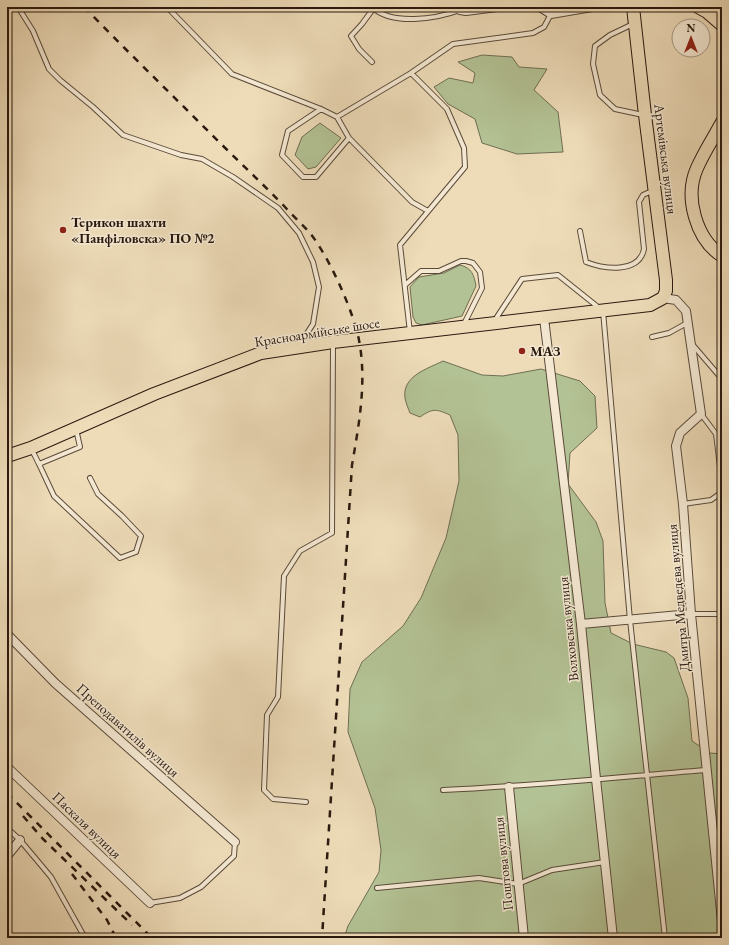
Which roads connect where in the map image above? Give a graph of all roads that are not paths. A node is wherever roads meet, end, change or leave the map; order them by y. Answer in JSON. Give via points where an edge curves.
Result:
{"nodes":[{"id":1,"x":18,"y":7,"type":"edge"},
{"id":2,"x":167,"y":7,"type":"edge"},
{"id":3,"x":497,"y":7,"type":"edge"},
{"id":4,"x":540,"y":7,"type":"edge"},
{"id":5,"x":592,"y":7,"type":"edge"},
{"id":6,"x":634,"y":7,"type":"edge"},
{"id":7,"x":698,"y":7,"type":"edge"},
{"id":8,"x":372,"y":8,"type":"edge"},
{"id":9,"x":459,"y":8,"type":"edge"},
{"id":10,"x":550,"y":11,"type":"edge"},
{"id":11,"x":635,"y":23,"type":"junction"},
{"id":12,"x":722,"y":25,"type":"edge"},
{"id":13,"x":372,"y":62,"type":"dead end"},
{"id":14,"x":411,"y":73,"type":"junction"},
{"id":15,"x":322,"y":109,"type":"junction"},
{"id":16,"x":645,"y":115,"type":"junction"},
{"id":17,"x":337,"y":117,"type":"junction"},
{"id":18,"x":722,"y":122,"type":"edge"},
{"id":19,"x":349,"y":138,"type":"junction"},
{"id":20,"x":654,"y":190,"type":"junction"},
{"id":21,"x":428,"y":212,"type":"junction"},
{"id":22,"x":580,"y":231,"type":"dead end"},
{"id":23,"x":722,"y":256,"type":"edge"},
{"id":24,"x":405,"y":285,"type":"junction"},
{"id":25,"x":663,"y":298,"type":"junction"},
{"id":26,"x":603,"y":311,"type":"junction"},
{"id":27,"x":544,"y":318,"type":"junction"},
{"id":28,"x":687,"y":323,"type":"junction"},
{"id":29,"x":492,"y":324,"type":"junction"},
{"id":30,"x":462,"y":328,"type":"junction"},
{"id":31,"x":410,"y":334,"type":"junction"},
{"id":32,"x":652,"y":337,"type":"dead end"},
{"id":33,"x":333,"y":342,"type":"junction"},
{"id":34,"x":690,"y":342,"type":"junction"},
{"id":35,"x":297,"y":348,"type":"junction"},
{"id":36,"x":722,"y":379,"type":"edge"},
{"id":37,"x":701,"y":414,"type":"junction"},
{"id":38,"x":75,"y":428,"type":"junction"},
{"id":39,"x":31,"y":448,"type":"junction"},
{"id":40,"x":7,"y":456,"type":"edge"},
{"id":41,"x":39,"y":464,"type":"junction"},
{"id":42,"x":90,"y":478,"type":"dead end"},
{"id":43,"x":722,"y":483,"type":"edge"},
{"id":44,"x":722,"y":492,"type":"edge"},
{"id":45,"x":683,"y":504,"type":"junction"},
{"id":46,"x":691,"y":614,"type":"junction"},
{"id":47,"x":722,"y":614,"type":"edge"},
{"id":48,"x":630,"y":620,"type":"junction"},
{"id":49,"x":581,"y":624,"type":"junction"},
{"id":50,"x":7,"y":634,"type":"edge"},
{"id":51,"x":7,"y":767,"type":"edge"},
{"id":52,"x":707,"y":770,"type":"junction"},
{"id":53,"x":647,"y":775,"type":"junction"},
{"id":54,"x":596,"y":779,"type":"junction"},
{"id":55,"x":509,"y":787,"type":"junction"},
{"id":56,"x":442,"y":790,"type":"dead end"},
{"id":57,"x":306,"y":802,"type":"dead end"},
{"id":58,"x":7,"y":828,"type":"edge"},
{"id":59,"x":20,"y":840,"type":"junction"},
{"id":60,"x":235,"y":842,"type":"joint"},
{"id":61,"x":7,"y":856,"type":"edge"},
{"id":62,"x":605,"y":862,"type":"junction"},
{"id":63,"x":518,"y":884,"type":"junction"},
{"id":64,"x":377,"y":888,"type":"dead end"},
{"id":65,"x":150,"y":903,"type":"joint"},
{"id":66,"x":722,"y":921,"type":"edge"},
{"id":67,"x":85,"y":938,"type":"edge"},
{"id":68,"x":524,"y":938,"type":"edge"},
{"id":69,"x":613,"y":938,"type":"edge"},
{"id":70,"x":665,"y":938,"type":"edge"}],
"edges":[{"from":1,"to":35,"type":"lane","via":[[33,31],[49,69],[123,134],[181,155],[202,159],[233,176],[278,208],[299,233],[313,262],[318,287],[312,324]]},
{"from":2,"to":15,"type":"lane","via":[[232,74]]},
{"from":3,"to":9,"type":"street","via":[[466,11]]},
{"from":4,"to":10,"type":"street"},
{"from":5,"to":10,"type":"street"},
{"from":6,"to":11,"type":"main road","name":"Артемівська вулиця"},
{"from":7,"to":12,"type":"main road"},
{"from":8,"to":9,"type":"lane","via":[[393,18],[429,18],[443,16]]},
{"from":8,"to":13,"type":"lane","via":[[351,36]]},
{"from":10,"to":14,"type":"lane","via":[[544,28],[533,33],[453,44]]},
{"from":11,"to":16,"type":"main road","name":"Артемівська вулиця"},
{"from":11,"to":16,"type":"lane","via":[[610,35],[595,46],[593,64],[600,96],[615,109]]},
{"from":14,"to":17,"type":"lane"},
{"from":14,"to":21,"type":"lane","via":[[447,109],[464,148],[465,167]]},
{"from":15,"to":17,"type":"lane"},
{"from":15,"to":19,"type":"lane","via":[[288,131],[282,155],[303,177],[316,177]]},
{"from":16,"to":20,"type":"main road","name":"Артемівська вулиця"},
{"from":17,"to":19,"type":"lane"},
{"from":18,"to":23,"type":"main road","via":[[696,169],[692,192],[696,224],[716,253]]},
{"from":19,"to":21,"type":"lane","via":[[412,202]]},
{"from":20,"to":22,"type":"lane","via":[[643,195],[639,202],[644,248],[643,256],[632,265],[594,266],[586,262]]},
{"from":20,"to":25,"type":"main road","name":"Артемівська вулиця","via":[[666,280]]},
{"from":21,"to":24,"type":"lane","via":[[400,245]]},
{"from":24,"to":30,"type":"lane","via":[[421,271],[439,271],[464,261],[473,264],[480,272],[482,288]]},
{"from":24,"to":31,"type":"lane"},
{"from":25,"to":26,"type":"main road","name":"Красноармійське шосе","via":[[650,305]]},
{"from":25,"to":28,"type":"street","via":[[676,300],[686,311]]},
{"from":26,"to":27,"type":"main road","name":"Красноармійське шосе"},
{"from":26,"to":29,"type":"lane","via":[[558,275],[522,279]]},
{"from":26,"to":48,"type":"lane"},
{"from":27,"to":29,"type":"main road","name":"Красноармійське шосе"},
{"from":27,"to":49,"type":"street","name":"Волховська вулиця"},
{"from":28,"to":32,"type":"lane","via":[[669,333]]},
{"from":28,"to":34,"type":"street"},
{"from":29,"to":30,"type":"main road","name":"Красноармійське шосе"},
{"from":30,"to":31,"type":"main road","name":"Красноармійське шосе"},
{"from":31,"to":33,"type":"main road","name":"Красноармійське шосе"},
{"from":33,"to":35,"type":"main road","name":"Красноармійське шосе"},
{"from":33,"to":57,"type":"lane","via":[[332,533],[300,552],[284,576],[278,697],[267,715],[264,790],[273,799]]},
{"from":34,"to":36,"type":"lane"},
{"from":34,"to":37,"type":"street"},
{"from":35,"to":38,"type":"main road","name":"Красноармійське шосе","via":[[261,353]]},
{"from":37,"to":43,"type":"lane","via":[[716,434]]},
{"from":37,"to":45,"type":"street","name":"Дмитра Медведєва вулиця","via":[[680,433],[676,446]]},
{"from":38,"to":39,"type":"main road","name":"Красноармійське шосе"},
{"from":38,"to":41,"type":"lane","via":[[80,447]]},
{"from":39,"to":40,"type":"main road","name":"Красноармійське шосе"},
{"from":39,"to":41,"type":"lane"},
{"from":41,"to":42,"type":"lane","via":[[54,496],[120,558],[136,552],[141,536],[98,494]]},
{"from":44,"to":45,"type":"lane","via":[[711,500]]},
{"from":45,"to":46,"type":"street","name":"Дмитра Медведєва вулиця"},
{"from":46,"to":47,"type":"lane"},
{"from":46,"to":48,"type":"street"},
{"from":46,"to":52,"type":"street","name":"Дмитра Медведєва вулиця"},
{"from":48,"to":49,"type":"street"},
{"from":48,"to":53,"type":"lane"},
{"from":49,"to":54,"type":"street","name":"Волховська вулиця"},
{"from":50,"to":60,"type":"street","name":"Преподаватилів вулиця","via":[[55,683]]},
{"from":51,"to":65,"type":"street","name":"Паскаля вулиця"},
{"from":52,"to":53,"type":"lane"},
{"from":52,"to":66,"type":"street","name":"Дмитра Медведєва вулиця"},
{"from":53,"to":54,"type":"lane"},
{"from":53,"to":70,"type":"lane"},
{"from":54,"to":55,"type":"lane"},
{"from":54,"to":62,"type":"street","name":"Волховська вулиця"},
{"from":55,"to":56,"type":"lane"},
{"from":55,"to":63,"type":"street","name":"Поштова вулиця"},
{"from":58,"to":59,"type":"lane"},
{"from":59,"to":61,"type":"street"},
{"from":59,"to":67,"type":"lane","via":[[51,877]]},
{"from":60,"to":65,"type":"lane","via":[[234,856],[201,887],[180,898]]},
{"from":62,"to":63,"type":"lane","via":[[552,870]]},
{"from":62,"to":69,"type":"street","name":"Волховська вулиця"},
{"from":63,"to":64,"type":"lane","via":[[479,878]]},
{"from":63,"to":68,"type":"street","name":"Поштова вулиця"}]}
